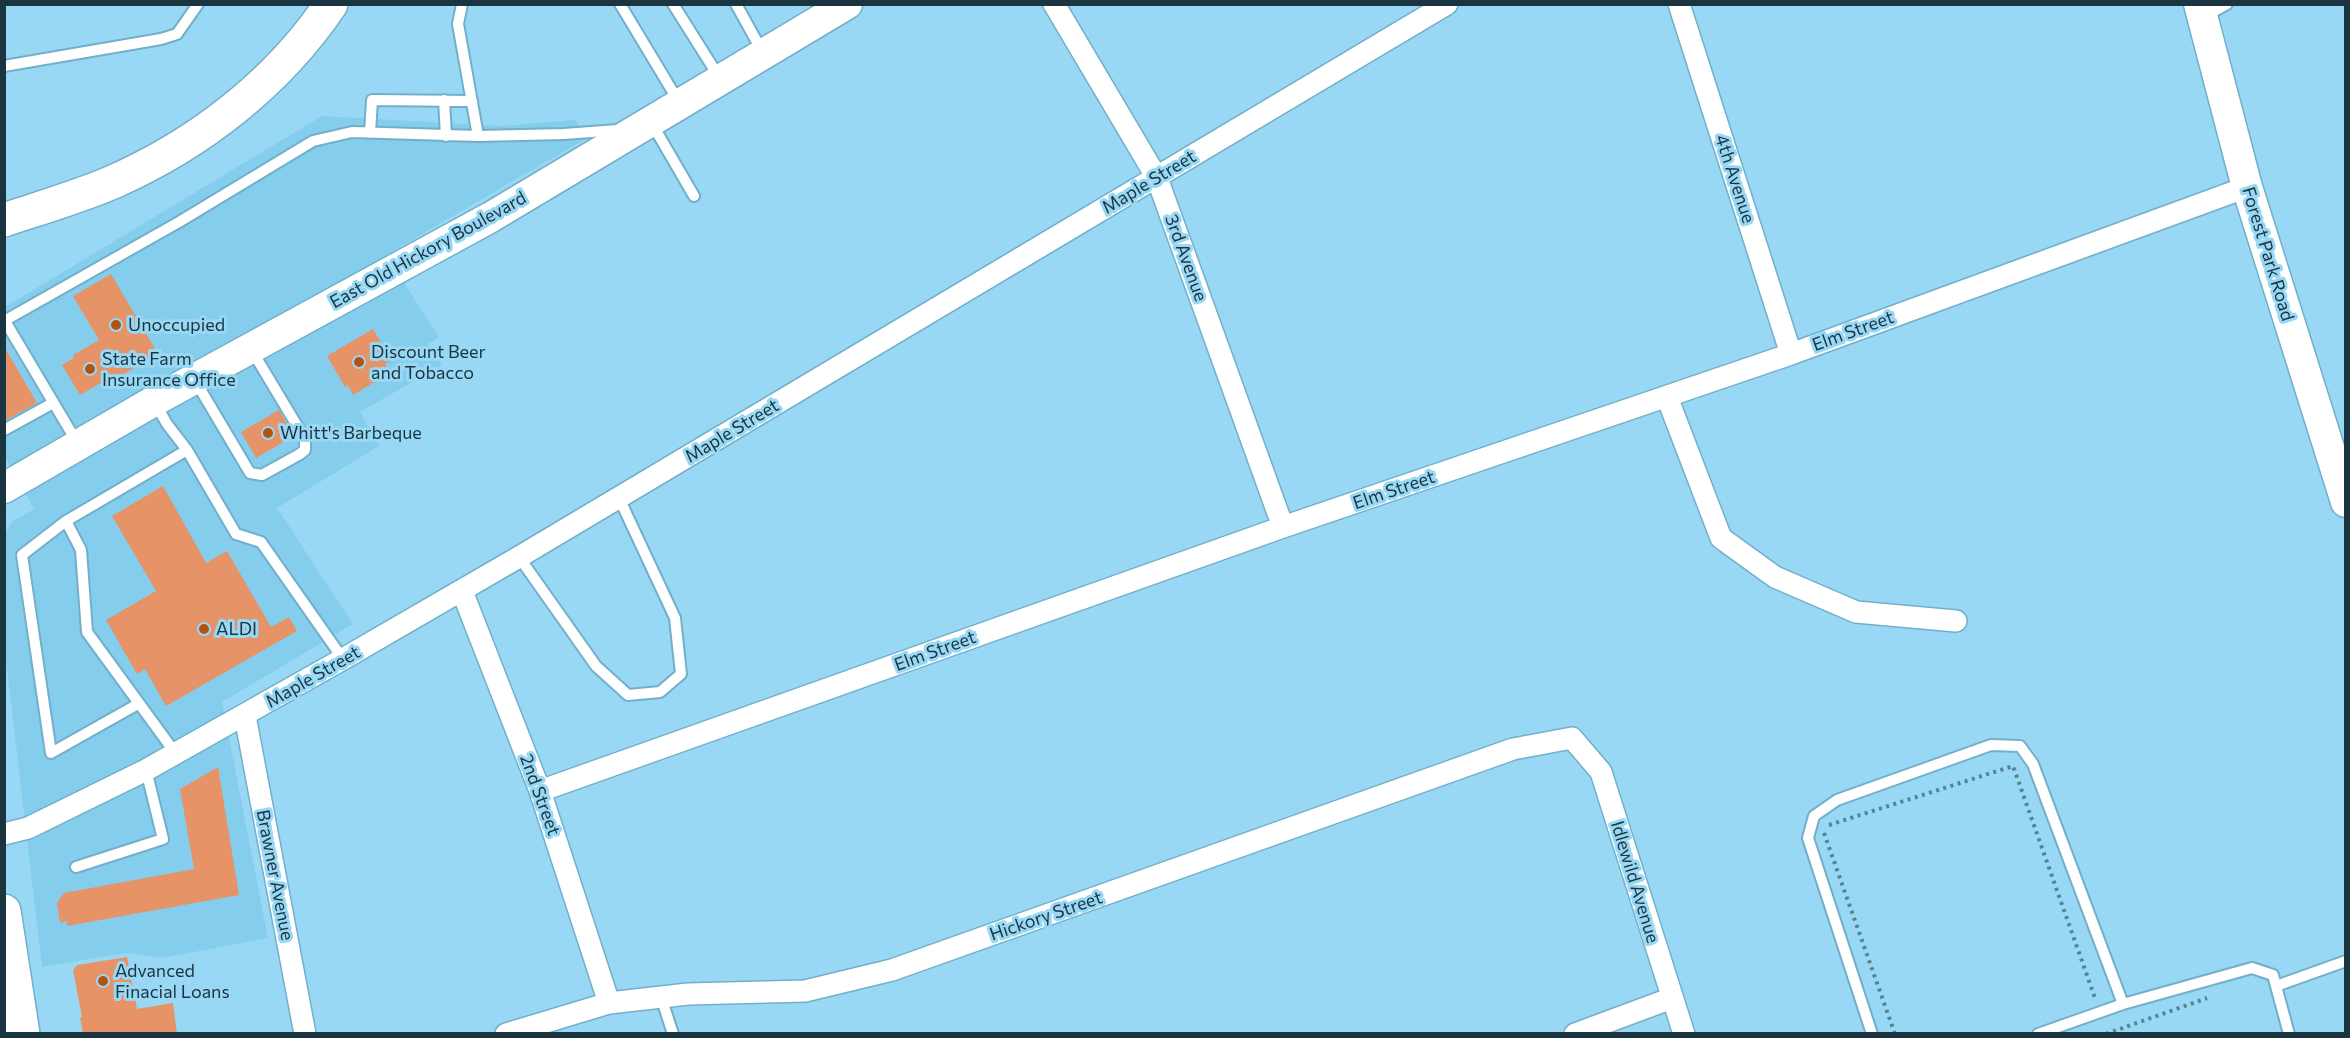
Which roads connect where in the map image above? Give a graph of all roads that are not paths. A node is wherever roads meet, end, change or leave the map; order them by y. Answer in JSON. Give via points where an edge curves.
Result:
{"nodes":[{"id":1,"x":198,"y":4,"type":"edge"},
{"id":2,"x":331,"y":4,"type":"edge"},
{"id":3,"x":462,"y":4,"type":"edge"},
{"id":4,"x":620,"y":4,"type":"edge"},
{"id":5,"x":673,"y":4,"type":"edge"},
{"id":6,"x":736,"y":4,"type":"edge"},
{"id":7,"x":847,"y":4,"type":"edge"},
{"id":8,"x":1054,"y":4,"type":"edge"},
{"id":9,"x":1447,"y":4,"type":"edge"},
{"id":10,"x":1679,"y":4,"type":"edge"},
{"id":11,"x":2209,"y":9,"type":"edge"},
{"id":12,"x":764,"y":54,"type":"junction"},
{"id":13,"x":4,"y":66,"type":"edge"},
{"id":14,"x":721,"y":80,"type":"junction"},
{"id":15,"x":444,"y":100,"type":"junction"},
{"id":16,"x":472,"y":101,"type":"junction"},
{"id":17,"x":681,"y":104,"type":"junction"},
{"id":18,"x":645,"y":125,"type":"junction"},
{"id":19,"x":370,"y":133,"type":"junction"},
{"id":20,"x":446,"y":136,"type":"junction"},
{"id":21,"x":478,"y":136,"type":"junction"},
{"id":22,"x":1157,"y":178,"type":"junction"},
{"id":23,"x":2247,"y":187,"type":"junction"},
{"id":24,"x":694,"y":196,"type":"dead end"},
{"id":25,"x":4,"y":220,"type":"edge"},
{"id":26,"x":5,"y":321,"type":"edge"},
{"id":27,"x":251,"y":348,"type":"junction"},
{"id":28,"x":1791,"y":354,"type":"junction"},
{"id":29,"x":195,"y":379,"type":"junction"},
{"id":30,"x":1667,"y":397,"type":"junction"},
{"id":31,"x":154,"y":401,"type":"junction"},
{"id":32,"x":53,"y":403,"type":"junction"},
{"id":33,"x":4,"y":430,"type":"edge"},
{"id":34,"x":79,"y":445,"type":"junction"},
{"id":35,"x":187,"y":450,"type":"junction"},
{"id":36,"x":4,"y":488,"type":"edge"},
{"id":37,"x":2344,"y":491,"type":"edge"},
{"id":38,"x":619,"y":498,"type":"junction"},
{"id":39,"x":66,"y":521,"type":"junction"},
{"id":40,"x":1283,"y":527,"type":"junction"},
{"id":41,"x":519,"y":557,"type":"junction"},
{"id":42,"x":462,"y":591,"type":"junction"},
{"id":43,"x":1956,"y":621,"type":"dead end"},
{"id":44,"x":343,"y":659,"type":"junction"},
{"id":45,"x":138,"y":704,"type":"junction"},
{"id":46,"x":244,"y":716,"type":"junction"},
{"id":47,"x":1572,"y":738,"type":"joint"},
{"id":48,"x":176,"y":754,"type":"junction"},
{"id":49,"x":146,"y":770,"type":"junction"},
{"id":50,"x":540,"y":791,"type":"junction"},
{"id":51,"x":4,"y":834,"type":"edge"},
{"id":52,"x":76,"y":867,"type":"dead end"},
{"id":53,"x":4,"y":911,"type":"edge"},
{"id":54,"x":2346,"y":961,"type":"edge"},
{"id":55,"x":2276,"y":986,"type":"junction"},
{"id":56,"x":661,"y":997,"type":"junction"},
{"id":57,"x":1672,"y":998,"type":"junction"},
{"id":58,"x":609,"y":1003,"type":"junction"},
{"id":59,"x":2123,"y":1004,"type":"junction"},
{"id":60,"x":554,"y":1027,"type":"edge"},
{"id":61,"x":23,"y":1034,"type":"edge"},
{"id":62,"x":305,"y":1034,"type":"edge"},
{"id":63,"x":506,"y":1034,"type":"edge"},
{"id":64,"x":673,"y":1034,"type":"edge"},
{"id":65,"x":1575,"y":1034,"type":"edge"},
{"id":66,"x":1684,"y":1034,"type":"edge"},
{"id":67,"x":1872,"y":1034,"type":"edge"},
{"id":68,"x":2038,"y":1034,"type":"edge"},
{"id":69,"x":2289,"y":1034,"type":"edge"}],
"edges":[{"from":1,"to":13,"type":"lane","via":[[177,34]]},
{"from":2,"to":25,"type":"main road","via":[[312,32],[265,83],[201,133],[112,182]]},
{"from":3,"to":16,"type":"lane","via":[[458,24]]},
{"from":4,"to":17,"type":"lane"},
{"from":5,"to":14,"type":"lane"},
{"from":6,"to":12,"type":"lane"},
{"from":7,"to":12,"type":"street","name":"East Old Hickory Boulevard"},
{"from":8,"to":22,"type":"street","name":"3rd Avenue"},
{"from":9,"to":22,"type":"street","name":"Maple Street"},
{"from":10,"to":28,"type":"street","name":"4th Avenue"},
{"from":11,"to":23,"type":"street","name":"Forest Park Road"},
{"from":12,"to":14,"type":"street","name":"East Old Hickory Boulevard"},
{"from":14,"to":17,"type":"street","name":"East Old Hickory Boulevard"},
{"from":15,"to":16,"type":"lane"},
{"from":15,"to":19,"type":"lane","via":[[372,100]]},
{"from":15,"to":20,"type":"lane"},
{"from":16,"to":21,"type":"lane"},
{"from":17,"to":18,"type":"street","name":"East Old Hickory Boulevard"},
{"from":18,"to":21,"type":"lane","via":[[564,134]]},
{"from":18,"to":24,"type":"lane"},
{"from":18,"to":27,"type":"street","name":"East Old Hickory Boulevard","via":[[491,217]]},
{"from":19,"to":20,"type":"lane"},
{"from":19,"to":26,"type":"lane","via":[[352,132],[313,141]]},
{"from":20,"to":21,"type":"lane"},
{"from":22,"to":38,"type":"street","name":"Maple Street"},
{"from":22,"to":40,"type":"street","name":"3rd Avenue"},
{"from":23,"to":28,"type":"street","name":"Elm Street"},
{"from":23,"to":37,"type":"street","name":"Forest Park Road"},
{"from":26,"to":32,"type":"lane"},
{"from":27,"to":29,"type":"street","name":"East Old Hickory Boulevard"},
{"from":27,"to":29,"type":"lane","via":[[305,439],[305,450],[291,460],[262,475],[250,472]]},
{"from":28,"to":30,"type":"street","name":"Elm Street"},
{"from":29,"to":31,"type":"street","name":"East Old Hickory Boulevard"},
{"from":30,"to":40,"type":"street","name":"Elm Street"},
{"from":30,"to":43,"type":"street","via":[[1721,538],[1775,577],[1856,612]]},
{"from":31,"to":34,"type":"street","name":"East Old Hickory Boulevard"},
{"from":31,"to":35,"type":"lane"},
{"from":32,"to":33,"type":"lane"},
{"from":32,"to":34,"type":"lane"},
{"from":34,"to":36,"type":"street","name":"East Old Hickory Boulevard"},
{"from":35,"to":39,"type":"lane"},
{"from":35,"to":44,"type":"lane","via":[[236,534],[261,542]]},
{"from":38,"to":41,"type":"street","name":"Maple Street"},
{"from":38,"to":41,"type":"lane","via":[[675,618],[681,674],[660,692],[628,695],[596,666]]},
{"from":39,"to":45,"type":"lane","via":[[81,550],[87,632]]},
{"from":39,"to":45,"type":"lane","via":[[22,555],[51,753]]},
{"from":40,"to":50,"type":"street","name":"Elm Street"},
{"from":41,"to":42,"type":"street","name":"Maple Street"},
{"from":42,"to":44,"type":"street","name":"Maple Street"},
{"from":42,"to":50,"type":"street","name":"2nd Street"},
{"from":44,"to":46,"type":"street","name":"Maple Street"},
{"from":45,"to":48,"type":"lane"},
{"from":46,"to":48,"type":"street","name":"Maple Street"},
{"from":46,"to":62,"type":"street","name":"Brawner Avenue"},
{"from":47,"to":56,"type":"street","name":"Hickory Street","via":[[1513,749],[892,970],[805,991]]},
{"from":47,"to":57,"type":"street","name":"Idlewild Avenue","via":[[1601,772]]},
{"from":48,"to":49,"type":"street","name":"Maple Street"},
{"from":49,"to":51,"type":"street","name":"Maple Street","via":[[28,828]]},
{"from":49,"to":52,"type":"lane","via":[[163,839]]},
{"from":50,"to":58,"type":"street","name":"2nd Street"},
{"from":53,"to":61,"type":"main road"},
{"from":54,"to":55,"type":"lane"},
{"from":55,"to":59,"type":"lane","via":[[2273,975],[2252,968]]},
{"from":55,"to":69,"type":"lane"},
{"from":56,"to":58,"type":"street","name":"Hickory Street"},
{"from":56,"to":64,"type":"lane"},
{"from":57,"to":65,"type":"street"},
{"from":57,"to":66,"type":"street","name":"Idlewild Avenue"},
{"from":58,"to":60,"type":"street","name":"Hickory Street"},
{"from":59,"to":67,"type":"lane","via":[[2033,764],[2020,746],[1991,746],[1837,800],[1814,816],[1808,838]]},
{"from":59,"to":68,"type":"lane"},
{"from":60,"to":63,"type":"street","name":"Hickory Street"}]}
